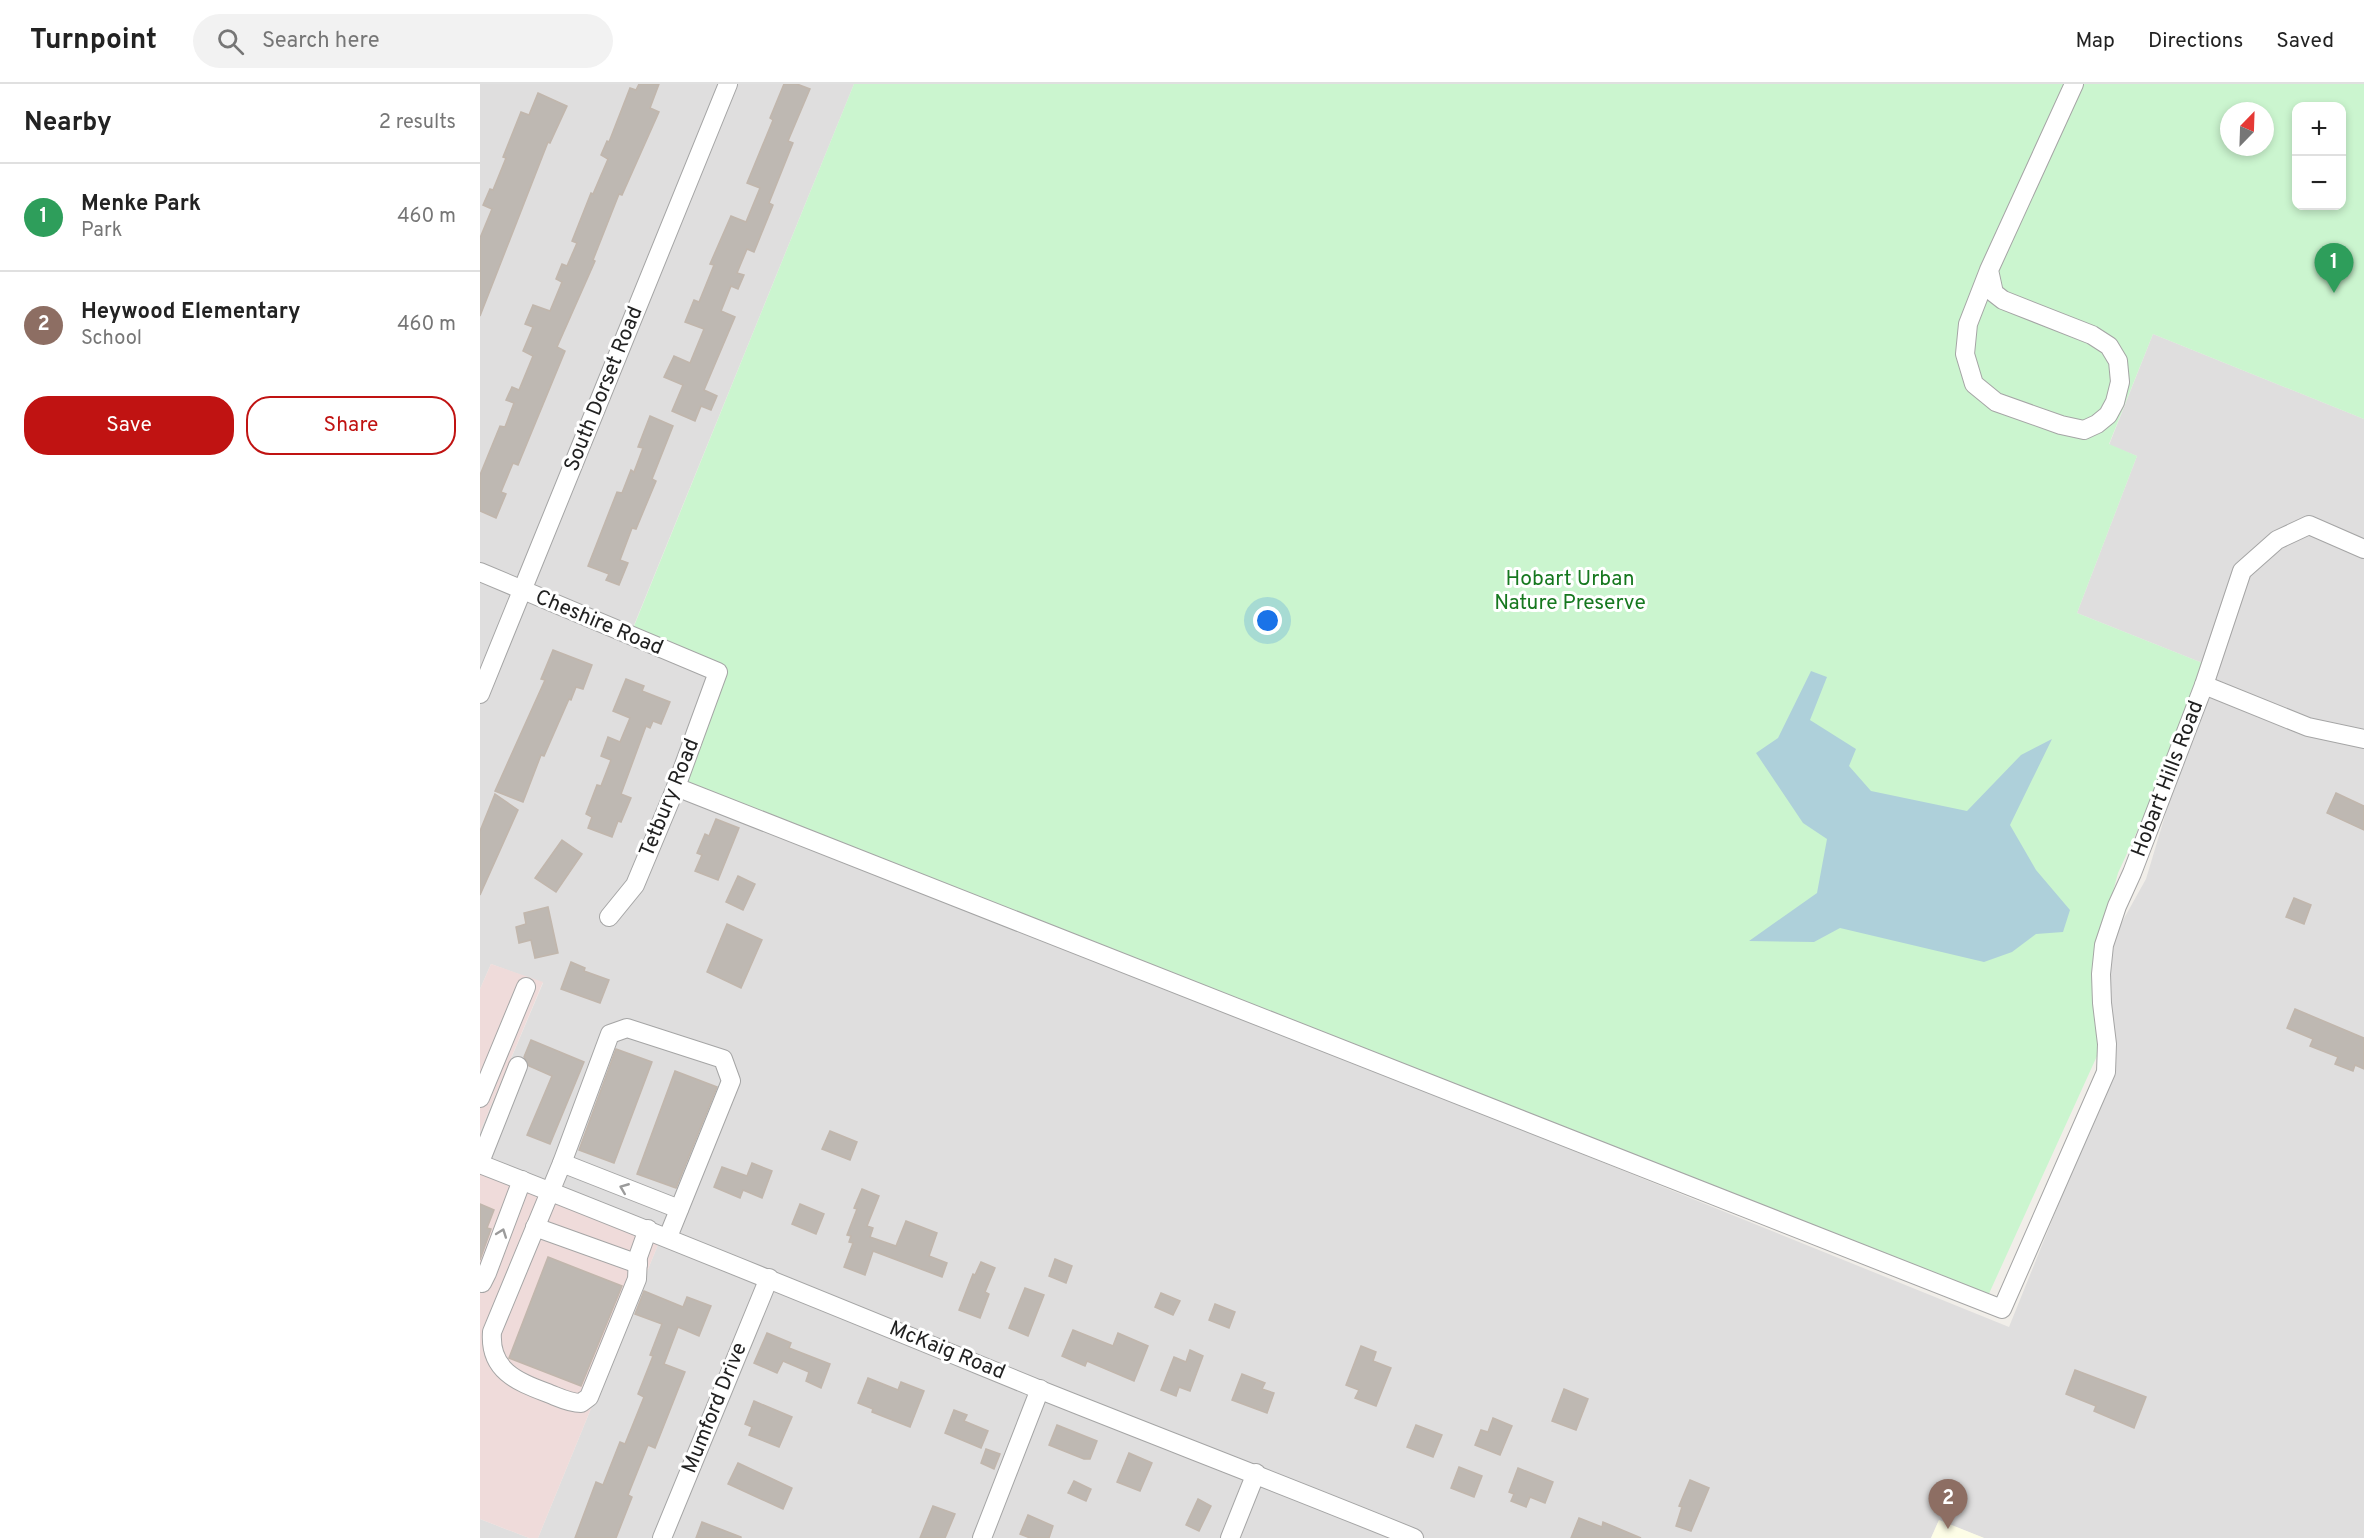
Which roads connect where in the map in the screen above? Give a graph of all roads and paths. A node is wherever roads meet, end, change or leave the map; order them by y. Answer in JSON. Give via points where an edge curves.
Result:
{"nodes":[{"id":1,"x":728,"y":84,"type":"edge"},
{"id":2,"x":2074,"y":84,"type":"edge"},
{"id":3,"x":1989,"y":270,"type":"junction"},
{"id":4,"x":2364,"y":549,"type":"edge"},
{"id":5,"x":480,"y":572,"type":"edge"},
{"id":6,"x":522,"y":590,"type":"junction"},
{"id":7,"x":718,"y":672,"type":"joint"},
{"id":8,"x":2204,"y":685,"type":"junction"},
{"id":9,"x":480,"y":694,"type":"edge"},
{"id":10,"x":2364,"y":739,"type":"edge"},
{"id":11,"x":676,"y":787,"type":"junction"},
{"id":12,"x":609,"y":917,"type":"dead end"},
{"id":13,"x":526,"y":987,"type":"dead end"},
{"id":14,"x":518,"y":1066,"type":"dead end"},
{"id":15,"x":480,"y":1098,"type":"edge"},
{"id":16,"x":480,"y":1163,"type":"edge"},
{"id":17,"x":562,"y":1163,"type":"junction"},
{"id":18,"x":522,"y":1180,"type":"junction"},
{"id":19,"x":550,"y":1191,"type":"junction"},
{"id":20,"x":679,"y":1209,"type":"junction"},
{"id":21,"x":535,"y":1227,"type":"junction"},
{"id":22,"x":648,"y":1229,"type":"junction"},
{"id":23,"x":668,"y":1237,"type":"junction"},
{"id":24,"x":638,"y":1264,"type":"junction"},
{"id":25,"x":769,"y":1278,"type":"junction"},
{"id":26,"x":480,"y":1282,"type":"edge"},
{"id":27,"x":1040,"y":1389,"type":"junction"},
{"id":28,"x":1256,"y":1473,"type":"junction"},
{"id":29,"x":662,"y":1538,"type":"edge"},
{"id":30,"x":982,"y":1538,"type":"edge"},
{"id":31,"x":1230,"y":1538,"type":"edge"},
{"id":32,"x":1414,"y":1538,"type":"edge"}],
"edges":[{"from":1,"to":6,"type":"street","name":"South Dorset Road"},
{"from":2,"to":3,"type":"street"},
{"from":3,"to":3,"type":"street","via":[[1968,324],[1965,354],[1974,384],[1996,402],[2061,425],[2084,430],[2108,416],[2120,382],[2118,361],[2109,346],[2092,335],[2003,300],[1994,293]]},
{"from":4,"to":8,"type":"street","name":"Hobart Hills Road","via":[[2309,525],[2277,540],[2242,571]]},
{"from":5,"to":6,"type":"street","name":"Cheshire Road"},
{"from":6,"to":7,"type":"street","name":"Cheshire Road"},
{"from":6,"to":9,"type":"street","name":"South Dorset Road"},
{"from":7,"to":11,"type":"street","name":"Tetbury Road"},
{"from":8,"to":10,"type":"street","name":"Hobart Hills Road","via":[[2308,727]]},
{"from":8,"to":11,"type":"street","name":"Hobart Hills Road","via":[[2104,945],[2101,974],[2106,1072],[2002,1310]]},
{"from":11,"to":12,"type":"street","name":"Tetbury Road","via":[[635,885]]},
{"from":13,"to":15,"type":"street"},
{"from":14,"to":16,"type":"street"},
{"from":16,"to":18,"type":"street","name":"McKaig Road"},
{"from":17,"to":19,"type":"street"},
{"from":20,"to":17,"type":"street","one_way":true},
{"from":17,"to":20,"type":"street","via":[[610,1034],[627,1028],[723,1059],[731,1081]]},
{"from":18,"to":19,"type":"street","name":"McKaig Road"},
{"from":26,"to":18,"type":"street","one_way":true,"via":[[483,1283]]},
{"from":19,"to":21,"type":"street"},
{"from":19,"to":22,"type":"street","name":"McKaig Road"},
{"from":20,"to":23,"type":"street"},
{"from":21,"to":24,"type":"street"},
{"from":21,"to":24,"type":"street","via":[[492,1332],[491,1344],[502,1368],[511,1377],[572,1402],[581,1403],[594,1387],[636,1279]]},
{"from":22,"to":23,"type":"street","name":"McKaig Road"},
{"from":22,"to":24,"type":"street"},
{"from":23,"to":25,"type":"street","name":"McKaig Road"},
{"from":25,"to":27,"type":"street","name":"McKaig Road"},
{"from":25,"to":29,"type":"street","name":"Mumford Drive"},
{"from":27,"to":28,"type":"street","name":"McKaig Road"},
{"from":27,"to":30,"type":"street"},
{"from":28,"to":31,"type":"street"},
{"from":28,"to":32,"type":"street","name":"McKaig Road"}]}
